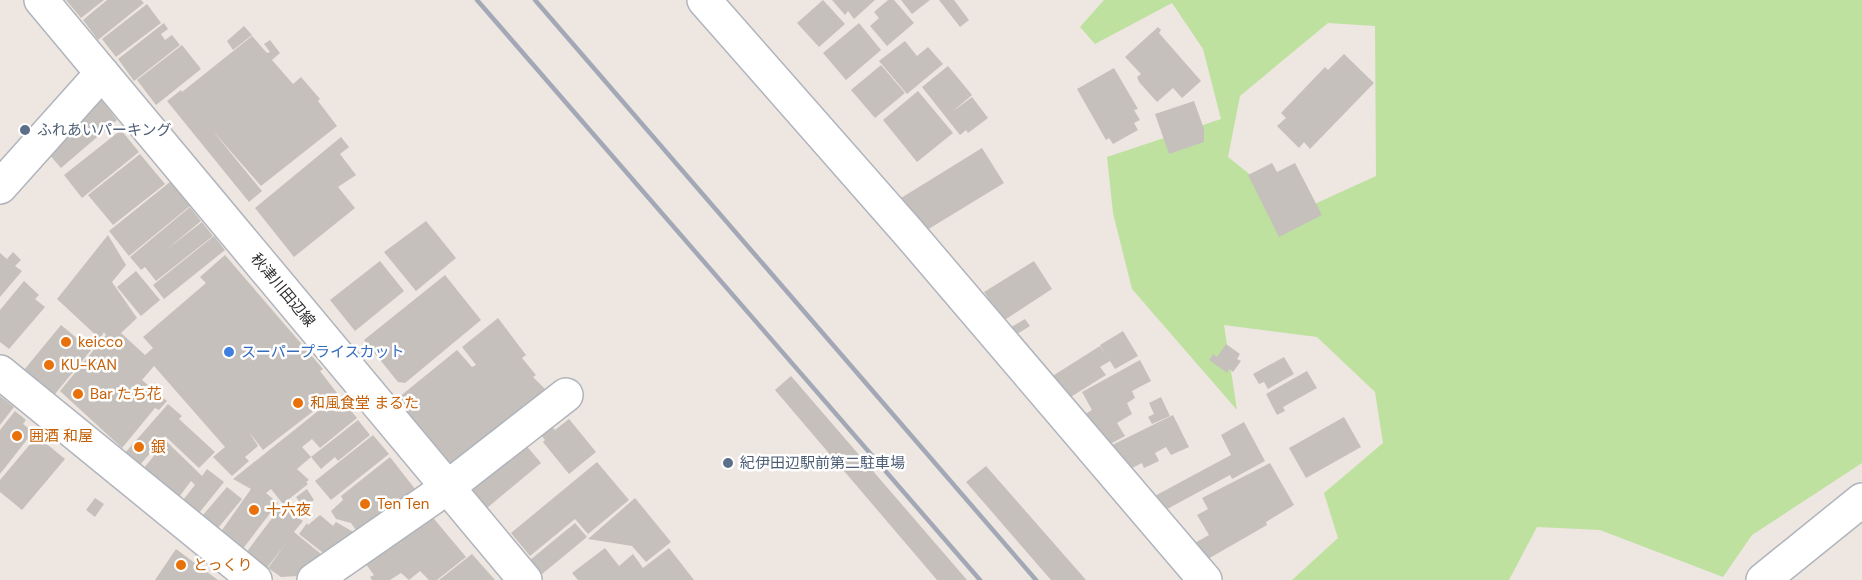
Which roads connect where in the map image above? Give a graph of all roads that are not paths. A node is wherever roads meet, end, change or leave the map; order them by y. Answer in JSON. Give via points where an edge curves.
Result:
{"nodes":[{"id":1,"x":41,"y":0,"type":"edge"},
{"id":2,"x":704,"y":0,"type":"edge"},
{"id":3,"x":102,"y":73,"type":"junction"},
{"id":4,"x":0,"y":187,"type":"edge"},
{"id":5,"x":0,"y":372,"type":"edge"},
{"id":6,"x":566,"y":395,"type":"dead end"},
{"id":7,"x":448,"y":487,"type":"junction"},
{"id":8,"x":1862,"y":500,"type":"edge"},
{"id":9,"x":255,"y":580,"type":"edge"},
{"id":10,"x":314,"y":580,"type":"edge"},
{"id":11,"x":525,"y":580,"type":"edge"},
{"id":12,"x":1205,"y":580,"type":"edge"},
{"id":13,"x":1763,"y":580,"type":"edge"}],
"edges":[{"from":1,"to":3,"type":"street","name":"秋津川田辺線"},
{"from":2,"to":12,"type":"street"},
{"from":3,"to":4,"type":"street"},
{"from":3,"to":7,"type":"street","name":"秋津川田辺線"},
{"from":5,"to":9,"type":"street"},
{"from":6,"to":7,"type":"street"},
{"from":7,"to":10,"type":"street"},
{"from":7,"to":11,"type":"street","name":"秋津川田辺線"},
{"from":8,"to":13,"type":"street"}]}
